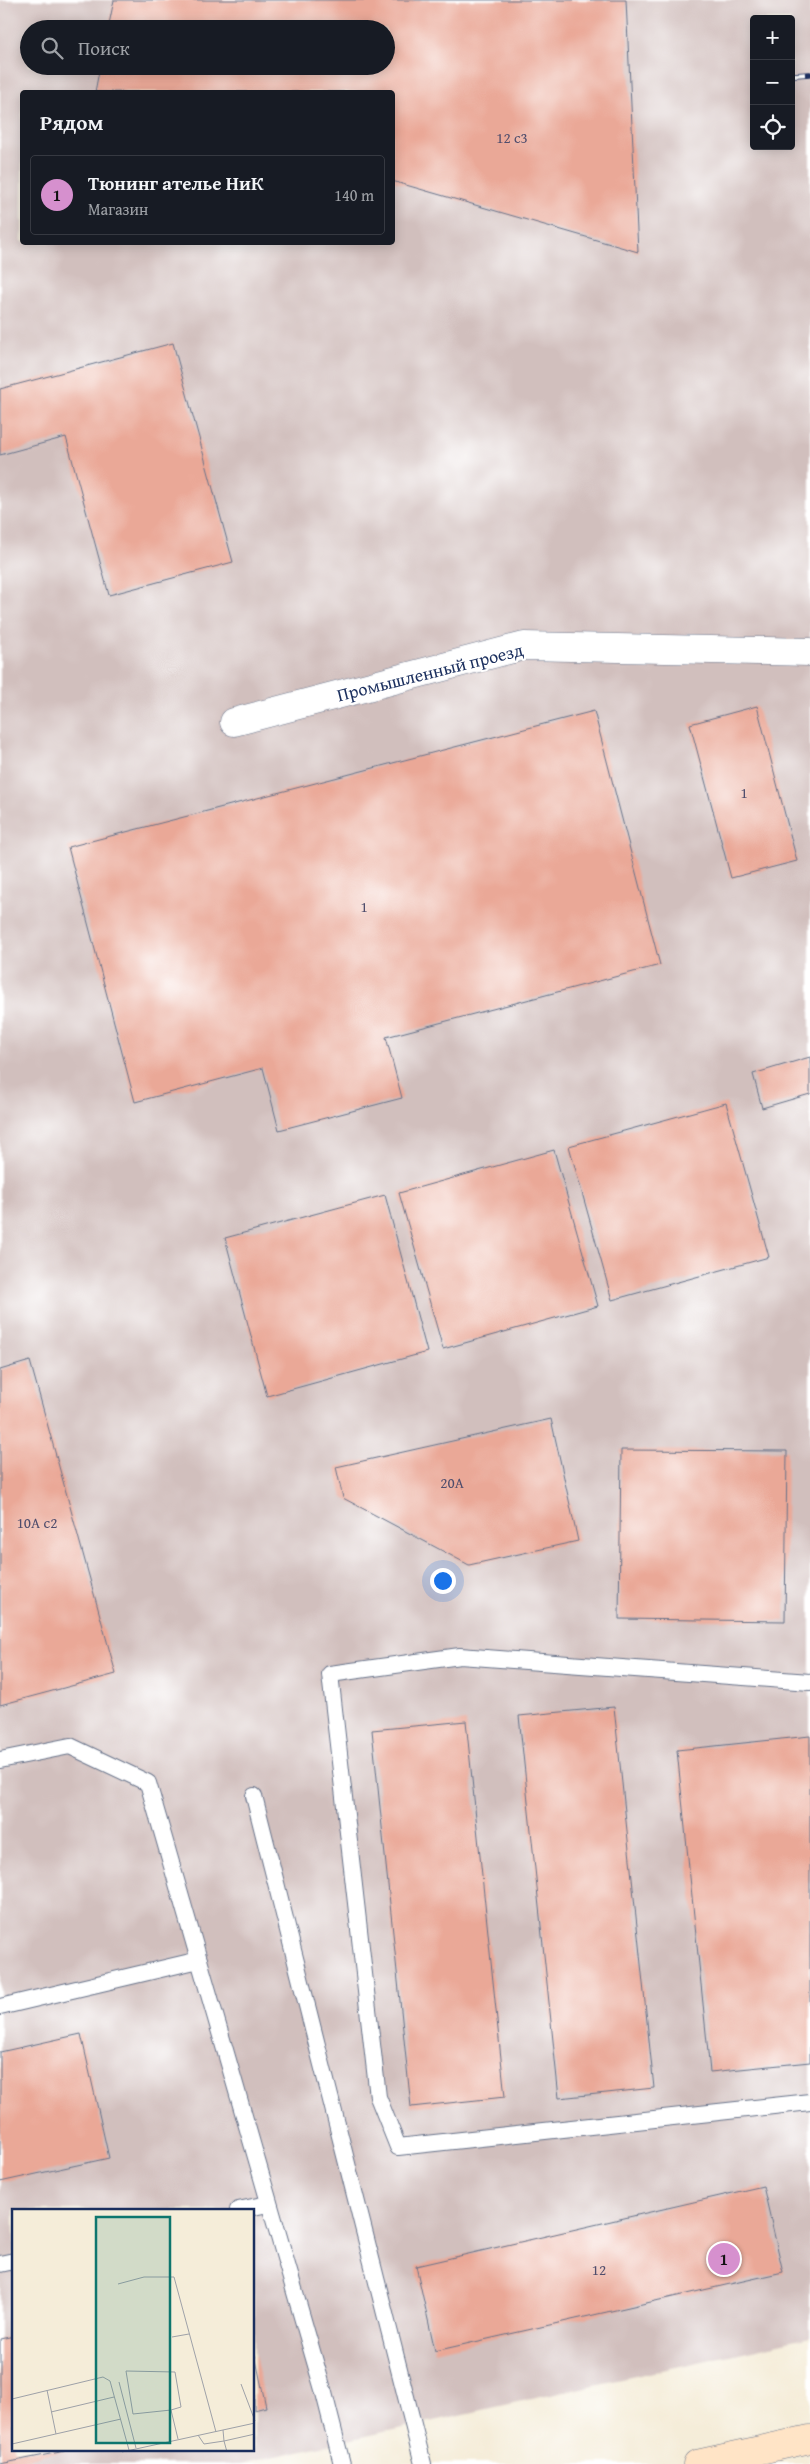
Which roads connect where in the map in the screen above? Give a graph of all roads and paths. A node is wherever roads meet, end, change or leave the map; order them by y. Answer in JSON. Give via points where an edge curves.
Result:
{"nodes":[{"id":1,"x":810,"y":652,"type":"edge"},
{"id":2,"x":234,"y":722,"type":"dead end"},
{"id":3,"x":810,"y":1682,"type":"edge"},
{"id":4,"x":0,"y":1760,"type":"edge"},
{"id":5,"x":254,"y":1796,"type":"dead end"},
{"id":6,"x":199,"y":1960,"type":"junction"},
{"id":7,"x":0,"y":2007,"type":"edge"},
{"id":8,"x":810,"y":2102,"type":"edge"},
{"id":9,"x":268,"y":2204,"type":"junction"},
{"id":10,"x":243,"y":2209,"type":"edge"},
{"id":11,"x":810,"y":2439,"type":"edge"},
{"id":12,"x":342,"y":2464,"type":"edge"},
{"id":13,"x":423,"y":2464,"type":"edge"},
{"id":14,"x":697,"y":2464,"type":"edge"}],
"edges":[{"from":1,"to":2,"type":"street","name":"Промышленный проезд","via":[[524,646]]},
{"from":3,"to":8,"type":"lane","via":[[460,1656],[330,1674],[378,2097],[398,2147]]},
{"from":4,"to":6,"type":"lane","via":[[70,1746],[148,1783]]},
{"from":5,"to":13,"type":"lane"},
{"from":6,"to":7,"type":"lane"},
{"from":6,"to":9,"type":"lane"},
{"from":9,"to":10,"type":"lane"},
{"from":9,"to":12,"type":"lane"},
{"from":11,"to":14,"type":"main road"}]}
